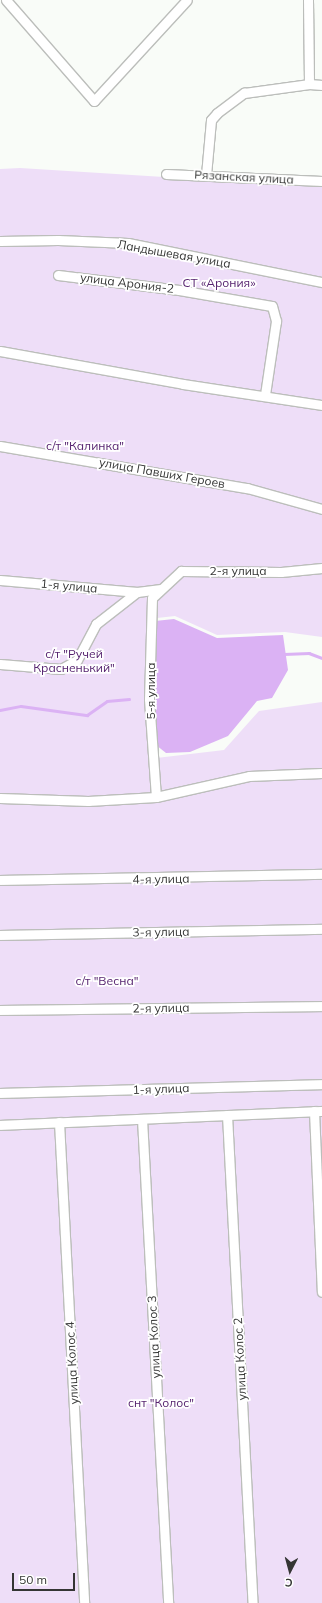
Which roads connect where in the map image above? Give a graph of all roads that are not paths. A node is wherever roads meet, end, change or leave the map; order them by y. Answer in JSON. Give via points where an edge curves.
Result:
{"nodes":[{"id":1,"x":6,"y":0,"type":"edge"},
{"id":2,"x":188,"y":0,"type":"edge"},
{"id":3,"x":308,"y":0,"type":"edge"},
{"id":4,"x":309,"y":84,"type":"junction"},
{"id":5,"x":322,"y":85,"type":"edge"},
{"id":6,"x":166,"y":174,"type":"dead end"},
{"id":7,"x":206,"y":175,"type":"junction"},
{"id":8,"x":322,"y":181,"type":"edge"},
{"id":9,"x":0,"y":242,"type":"edge"},
{"id":10,"x":58,"y":274,"type":"dead end"},
{"id":11,"x":322,"y":282,"type":"edge"},
{"id":12,"x":0,"y":351,"type":"edge"},
{"id":13,"x":265,"y":395,"type":"junction"},
{"id":14,"x":322,"y":404,"type":"edge"},
{"id":15,"x":0,"y":446,"type":"edge"},
{"id":16,"x":322,"y":509,"type":"edge"},
{"id":17,"x":322,"y":568,"type":"edge"},
{"id":18,"x":0,"y":580,"type":"edge"},
{"id":19,"x":161,"y":589,"type":"junction"},
{"id":20,"x":137,"y":592,"type":"junction"},
{"id":21,"x":0,"y":664,"type":"edge"},
{"id":22,"x":322,"y":773,"type":"edge"},
{"id":23,"x":156,"y":797,"type":"junction"},
{"id":24,"x":0,"y":798,"type":"edge"},
{"id":25,"x":322,"y":874,"type":"edge"},
{"id":26,"x":0,"y":880,"type":"edge"},
{"id":27,"x":322,"y":930,"type":"edge"},
{"id":28,"x":0,"y":935,"type":"edge"},
{"id":29,"x":322,"y":1006,"type":"edge"},
{"id":30,"x":0,"y":1010,"type":"edge"},
{"id":31,"x":322,"y":1084,"type":"edge"},
{"id":32,"x":0,"y":1093,"type":"edge"},
{"id":33,"x":318,"y":1110,"type":"edge"},
{"id":34,"x":227,"y":1115,"type":"junction"},
{"id":35,"x":142,"y":1119,"type":"junction"},
{"id":36,"x":59,"y":1122,"type":"junction"},
{"id":37,"x":0,"y":1126,"type":"edge"},
{"id":38,"x":322,"y":1292,"type":"edge"},
{"id":39,"x":84,"y":1603,"type":"edge"},
{"id":40,"x":168,"y":1603,"type":"edge"},
{"id":41,"x":253,"y":1603,"type":"edge"}],
"edges":[{"from":1,"to":2,"type":"street","via":[[94,101]]},
{"from":3,"to":4,"type":"street"},
{"from":4,"to":5,"type":"street"},
{"from":4,"to":7,"type":"street","via":[[244,93],[217,113],[211,120]]},
{"from":6,"to":7,"type":"street","name":"Рязанская улица"},
{"from":7,"to":8,"type":"street","name":"Рязанская улица"},
{"from":9,"to":11,"type":"street","name":"Ландышевая улица","via":[[58,240],[128,243]]},
{"from":10,"to":13,"type":"street","name":"улица Арония-2","via":[[179,290],[272,306],[276,321]]},
{"from":12,"to":13,"type":"street","via":[[183,384]]},
{"from":13,"to":14,"type":"street"},
{"from":15,"to":16,"type":"street","name":"улица Павших Героев","via":[[247,488]]},
{"from":17,"to":19,"type":"street","name":"2-я улица","via":[[281,572],[181,571]]},
{"from":18,"to":20,"type":"street","name":"1-я улица"},
{"from":19,"to":20,"type":"street","name":"1-я улица"},
{"from":19,"to":23,"type":"street","name":"5-я улица","via":[[152,598],[149,699]]},
{"from":20,"to":21,"type":"street","via":[[96,624],[77,660],[61,669]]},
{"from":22,"to":23,"type":"street","via":[[249,776]]},
{"from":23,"to":24,"type":"street","via":[[88,801]]},
{"from":25,"to":26,"type":"street","name":"4-я улица"},
{"from":27,"to":28,"type":"street","name":"3-я улица"},
{"from":29,"to":30,"type":"street","name":"2-я улица"},
{"from":31,"to":32,"type":"street","name":"1-я улица"},
{"from":33,"to":34,"type":"street"},
{"from":33,"to":38,"type":"street"},
{"from":34,"to":35,"type":"street"},
{"from":34,"to":41,"type":"street","name":"улица Колос 2"},
{"from":35,"to":36,"type":"street"},
{"from":35,"to":40,"type":"street","name":"улица Колос 3"},
{"from":36,"to":37,"type":"street"},
{"from":36,"to":39,"type":"street","name":"улица Колос 4"}]}
